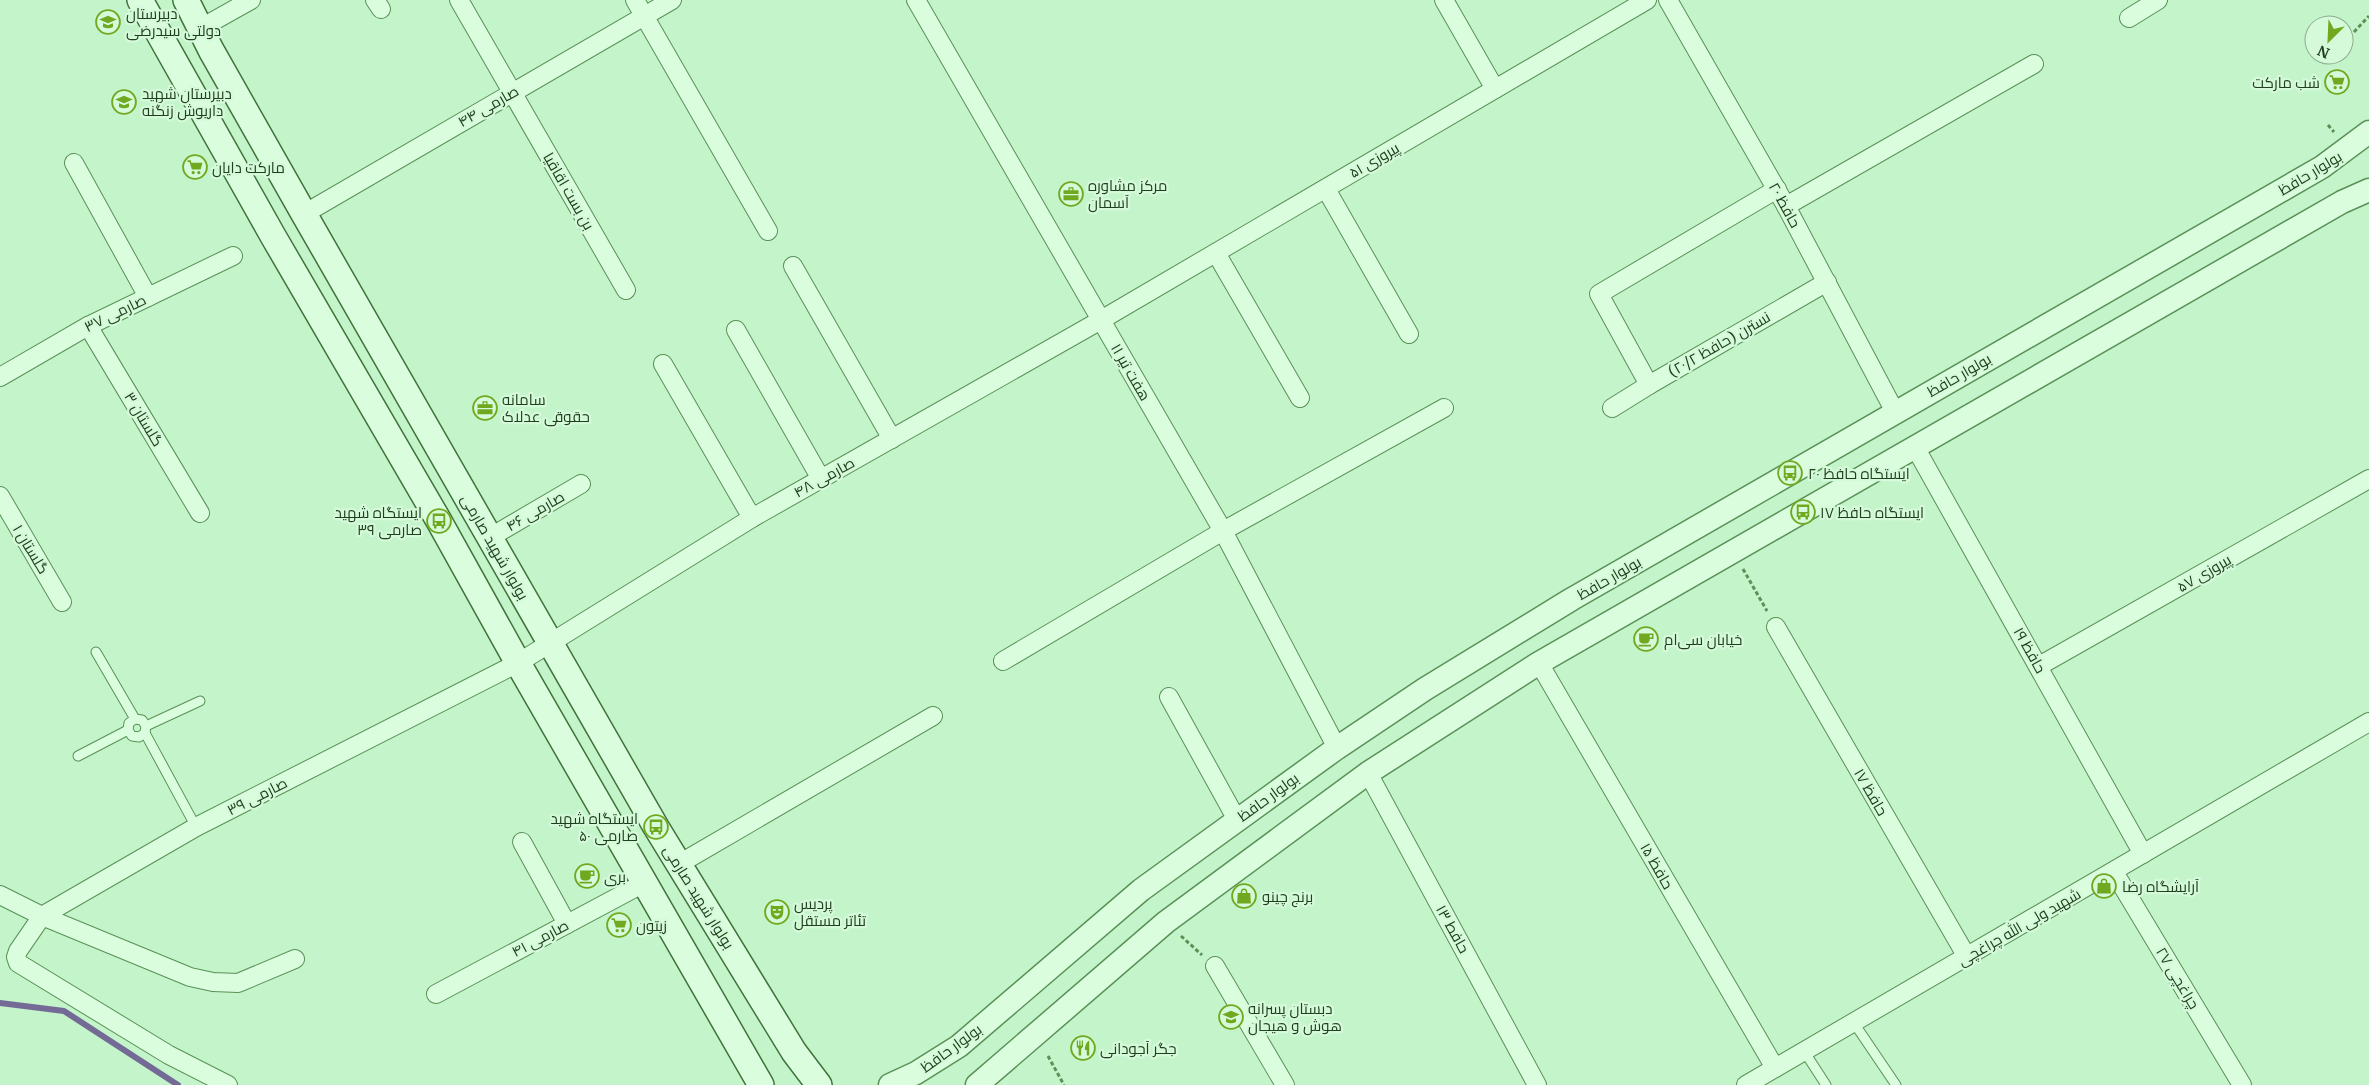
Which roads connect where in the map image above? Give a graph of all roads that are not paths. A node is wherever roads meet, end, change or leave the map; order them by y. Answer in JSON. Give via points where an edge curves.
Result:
{"nodes":[{"id":1,"x":140,"y":0,"type":"edge"},
{"id":2,"x":186,"y":0,"type":"edge"},
{"id":3,"x":251,"y":0,"type":"edge"},
{"id":4,"x":459,"y":0,"type":"edge"},
{"id":5,"x":635,"y":0,"type":"edge"},
{"id":6,"x":672,"y":0,"type":"edge"},
{"id":7,"x":916,"y":0,"type":"edge"},
{"id":8,"x":1444,"y":0,"type":"edge"},
{"id":9,"x":1646,"y":0,"type":"edge"},
{"id":10,"x":1668,"y":0,"type":"edge"},
{"id":11,"x":2158,"y":0,"type":"edge"},
{"id":12,"x":644,"y":16,"type":"junction"},
{"id":13,"x":2129,"y":18,"type":"dead end"},
{"id":14,"x":201,"y":28,"type":"junction"},
{"id":15,"x":2034,"y":64,"type":"dead end"},
{"id":16,"x":1495,"y":89,"type":"junction"},
{"id":17,"x":513,"y":92,"type":"junction"},
{"id":18,"x":2369,"y":132,"type":"edge"},
{"id":19,"x":74,"y":163,"type":"dead end"},
{"id":20,"x":1326,"y":189,"type":"junction"},
{"id":21,"x":1776,"y":189,"type":"junction"},
{"id":22,"x":2369,"y":190,"type":"edge"},
{"id":23,"x":1786,"y":206,"type":"junction"},
{"id":24,"x":304,"y":214,"type":"junction"},
{"id":25,"x":768,"y":231,"type":"dead end"},
{"id":26,"x":1216,"y":253,"type":"junction"},
{"id":27,"x":233,"y":256,"type":"dead end"},
{"id":28,"x":793,"y":266,"type":"dead end"},
{"id":29,"x":1827,"y":282,"type":"junction"},
{"id":30,"x":626,"y":290,"type":"dead end"},
{"id":31,"x":148,"y":297,"type":"junction"},
{"id":32,"x":1101,"y":320,"type":"junction"},
{"id":33,"x":88,"y":326,"type":"junction"},
{"id":34,"x":736,"y":330,"type":"dead end"},
{"id":35,"x":1409,"y":334,"type":"dead end"},
{"id":36,"x":663,"y":364,"type":"dead end"},
{"id":37,"x":0,"y":377,"type":"edge"},
{"id":38,"x":1649,"y":384,"type":"junction"},
{"id":39,"x":1300,"y":398,"type":"dead end"},
{"id":40,"x":1444,"y":408,"type":"dead end"},
{"id":41,"x":1612,"y":408,"type":"dead end"},
{"id":42,"x":1895,"y":412,"type":"junction"},
{"id":43,"x":892,"y":438,"type":"junction"},
{"id":44,"x":1915,"y":447,"type":"junction"},
{"id":45,"x":821,"y":479,"type":"junction"},
{"id":46,"x":2369,"y":479,"type":"edge"},
{"id":47,"x":581,"y":484,"type":"dead end"},
{"id":48,"x":0,"y":496,"type":"edge"},
{"id":49,"x":200,"y":513,"type":"dead end"},
{"id":50,"x":752,"y":518,"type":"junction"},
{"id":51,"x":1223,"y":531,"type":"junction"},
{"id":52,"x":489,"y":538,"type":"junction"},
{"id":53,"x":62,"y":602,"type":"dead end"},
{"id":54,"x":1776,"y":627,"type":"road end"},
{"id":55,"x":551,"y":644,"type":"junction"},
{"id":56,"x":96,"y":652,"type":"dead end"},
{"id":57,"x":1003,"y":661,"type":"dead end"},
{"id":58,"x":1539,"y":663,"type":"junction"},
{"id":59,"x":518,"y":664,"type":"junction"},
{"id":60,"x":2039,"y":666,"type":"junction"},
{"id":61,"x":1169,"y":697,"type":"dead end"},
{"id":62,"x":200,"y":701,"type":"dead end"},
{"id":63,"x":933,"y":716,"type":"dead end"},
{"id":64,"x":135,"y":719,"type":"junction"},
{"id":65,"x":2369,"y":722,"type":"edge"},
{"id":66,"x":128,"y":730,"type":"junction"},
{"id":67,"x":145,"y":730,"type":"junction"},
{"id":68,"x":1337,"y":748,"type":"junction"},
{"id":69,"x":78,"y":756,"type":"dead end"},
{"id":70,"x":1368,"y":773,"type":"junction"},
{"id":71,"x":1237,"y":820,"type":"junction"},
{"id":72,"x":196,"y":827,"type":"junction"},
{"id":73,"x":522,"y":842,"type":"dead end"},
{"id":74,"x":2144,"y":854,"type":"junction"},
{"id":75,"x":679,"y":864,"type":"junction"},
{"id":76,"x":2114,"y":872,"type":"junction"},
{"id":77,"x":644,"y":884,"type":"junction"},
{"id":78,"x":0,"y":895,"type":"edge"},
{"id":79,"x":42,"y":916,"type":"junction"},
{"id":80,"x":567,"y":924,"type":"junction"},
{"id":81,"x":1967,"y":957,"type":"junction"},
{"id":82,"x":295,"y":958,"type":"dead end"},
{"id":83,"x":1215,"y":966,"type":"road end"},
{"id":84,"x":436,"y":994,"type":"dead end"},
{"id":85,"x":1854,"y":1023,"type":"junction"},
{"id":86,"x":1804,"y":1051,"type":"junction"},
{"id":87,"x":1775,"y":1068,"type":"junction"},
{"id":88,"x":228,"y":1085,"type":"edge"},
{"id":89,"x":761,"y":1085,"type":"edge"},
{"id":90,"x":819,"y":1085,"type":"edge"},
{"id":91,"x":890,"y":1085,"type":"edge"},
{"id":92,"x":977,"y":1085,"type":"edge"},
{"id":93,"x":1286,"y":1085,"type":"edge"},
{"id":94,"x":1537,"y":1085,"type":"edge"},
{"id":95,"x":1746,"y":1085,"type":"edge"},
{"id":96,"x":1826,"y":1085,"type":"edge"},
{"id":97,"x":1896,"y":1085,"type":"edge"},
{"id":98,"x":2242,"y":1085,"type":"edge"}],
"edges":[{"from":1,"to":59,"type":"main road"},
{"from":2,"to":14,"type":"main road","name":"بولوار شهید صارمی"},
{"from":3,"to":14,"type":"street"},
{"from":4,"to":17,"type":"street","name":"بن بست اقاقیا"},
{"from":5,"to":12,"type":"street"},
{"from":6,"to":12,"type":"street","name":"صارمی ۴۴"},
{"from":7,"to":32,"type":"street","name":"هفت تیر ۱۱"},
{"from":8,"to":16,"type":"street"},
{"from":9,"to":16,"type":"street","name":"پیروزی ۵۱"},
{"from":10,"to":21,"type":"street","name":"حافظ ۲۰"},
{"from":11,"to":13,"type":"street"},
{"from":12,"to":17,"type":"street","name":"صارمی ۴۴"},
{"from":12,"to":25,"type":"street"},
{"from":14,"to":24,"type":"main road","name":"بولوار شهید صارمی"},
{"from":15,"to":23,"type":"street"},
{"from":16,"to":20,"type":"street","name":"پیروزی ۵۱"},
{"from":17,"to":24,"type":"street","name":"صارمی ۴۴"},
{"from":17,"to":30,"type":"street","name":"بن بست اقاقیا"},
{"from":18,"to":42,"type":"street","name":"بولوار حافظ","via":[[2322,167]]},
{"from":19,"to":31,"type":"street"},
{"from":20,"to":26,"type":"street","name":"پیروزی ۵۱"},
{"from":20,"to":35,"type":"street"},
{"from":21,"to":23,"type":"street","name":"حافظ ۲۰"},
{"from":21,"to":38,"type":"street","via":[[1599,294]]},
{"from":22,"to":44,"type":"street","via":[[2342,202]]},
{"from":23,"to":29,"type":"street","name":"حافظ ۲۰"},
{"from":24,"to":52,"type":"main road","name":"بولوار شهید صارمی"},
{"from":26,"to":32,"type":"street","name":"پیروزی ۵۱"},
{"from":26,"to":39,"type":"street"},
{"from":27,"to":31,"type":"street","name":"صارمی ۳۷"},
{"from":28,"to":43,"type":"street"},
{"from":29,"to":38,"type":"street","name":"نسترن (حافظ ۲۰/۲)"},
{"from":29,"to":42,"type":"street","name":"حافظ ۲۰"},
{"from":31,"to":33,"type":"street","name":"صارمی ۳۷"},
{"from":32,"to":43,"type":"street","name":"صارمی ۴۸"},
{"from":32,"to":51,"type":"street","name":"هفت تیر ۱۱"},
{"from":33,"to":37,"type":"street","name":"صارمی ۳۷"},
{"from":33,"to":49,"type":"street","name":"گلستان ۳"},
{"from":34,"to":45,"type":"street"},
{"from":36,"to":50,"type":"street"},
{"from":38,"to":41,"type":"street","name":"نسترن (حافظ ۲۰/۲)"},
{"from":40,"to":51,"type":"street"},
{"from":42,"to":68,"type":"street","name":"بولوار حافظ","via":[[1515,632]]},
{"from":43,"to":45,"type":"street","name":"صارمی ۴۸"},
{"from":44,"to":58,"type":"street"},
{"from":44,"to":60,"type":"street","name":"حافظ ۱۹"},
{"from":45,"to":50,"type":"street","name":"صارمی ۴۸"},
{"from":46,"to":60,"type":"street","name":"پیروزی ۵۷"},
{"from":47,"to":52,"type":"street","name":"صارمی ۴۶"},
{"from":48,"to":53,"type":"street","name":"گلستان ۱"},
{"from":50,"to":55,"type":"street","name":"صارمی ۴۸"},
{"from":51,"to":57,"type":"street"},
{"from":51,"to":68,"type":"street","name":"هفت تیر ۱۱"},
{"from":52,"to":55,"type":"main road","name":"بولوار شهید صارمی"},
{"from":54,"to":81,"type":"street","name":"حافظ ۱۷"},
{"from":55,"to":59,"type":"street","name":"صارمی ۳۹"},
{"from":55,"to":75,"type":"main road","name":"بولوار شهید صارمی"},
{"from":56,"to":64,"type":"lane"},
{"from":58,"to":70,"type":"street"},
{"from":58,"to":87,"type":"street","name":"حافظ ۱۵"},
{"from":59,"to":72,"type":"street","name":"صارمی ۳۹"},
{"from":59,"to":77,"type":"main road"},
{"from":60,"to":74,"type":"street","name":"حافظ ۱۹"},
{"from":61,"to":71,"type":"street"},
{"from":62,"to":67,"type":"lane"},
{"from":63,"to":75,"type":"street"},
{"from":64,"to":66,"type":"lane","via":[[129,723]]},
{"from":64,"to":67,"type":"lane","via":[[142,720]]},
{"from":65,"to":74,"type":"street","name":"شهید ولی الله چراغچی"},
{"from":66,"to":67,"type":"lane","via":[[132,736],[139,737]]},
{"from":66,"to":69,"type":"lane"},
{"from":67,"to":72,"type":"lane"},
{"from":68,"to":71,"type":"street","name":"بولوار حافظ"},
{"from":70,"to":92,"type":"street","via":[[1166,922]]},
{"from":70,"to":94,"type":"street","name":"حافط ۱۳"},
{"from":71,"to":91,"type":"street","name":"بولوار حافظ","via":[[1141,890],[959,1046]]},
{"from":72,"to":79,"type":"street","name":"صارمی ۳۹"},
{"from":73,"to":80,"type":"street"},
{"from":74,"to":76,"type":"street","name":"شهید ولی الله چراغچی"},
{"from":75,"to":90,"type":"main road","name":"بولوار شهید صارمی","via":[[794,1052]]},
{"from":76,"to":81,"type":"street","name":"شهید ولی الله چراغچی"},
{"from":76,"to":98,"type":"street","name":"چراغچی ۲۷"},
{"from":77,"to":80,"type":"street","name":"صارمی ۴۱"},
{"from":77,"to":89,"type":"main road"},
{"from":78,"to":79,"type":"street"},
{"from":79,"to":82,"type":"street","via":[[190,977],[213,982],[238,983]]},
{"from":79,"to":88,"type":"street","via":[[18,950],[18,963],[169,1055]]},
{"from":80,"to":84,"type":"street","name":"صارمی ۴۱"},
{"from":81,"to":85,"type":"street","name":"شهید ولی الله چراغچی"},
{"from":83,"to":93,"type":"street"},
{"from":85,"to":86,"type":"street","name":"شهید ولی الله چراغچی"},
{"from":85,"to":97,"type":"lane"},
{"from":86,"to":87,"type":"street","name":"شهید ولی الله چراغچی"},
{"from":86,"to":96,"type":"lane"},
{"from":87,"to":95,"type":"street","name":"شهید ولی الله چراغچی"}]}
